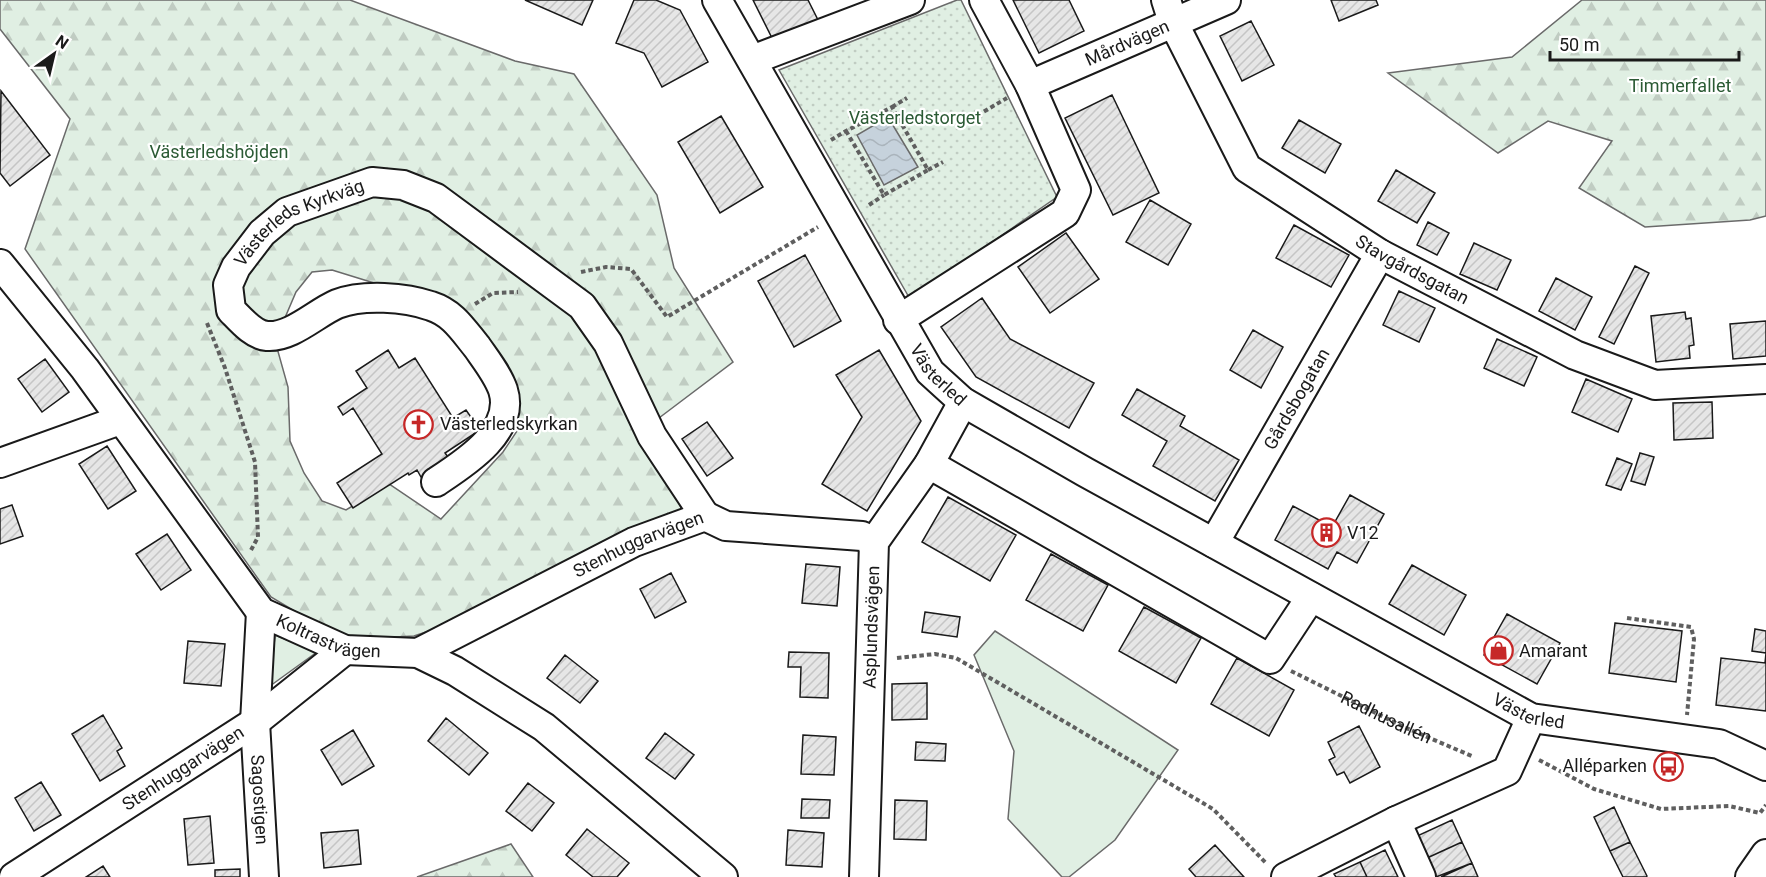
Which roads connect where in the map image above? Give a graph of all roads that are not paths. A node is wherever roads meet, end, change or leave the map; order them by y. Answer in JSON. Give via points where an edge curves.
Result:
{"nodes":[{"id":1,"x":717,"y":0,"type":"edge"},
{"id":2,"x":910,"y":0,"type":"edge"},
{"id":3,"x":984,"y":0,"type":"edge"},
{"id":4,"x":1226,"y":0,"type":"edge"},
{"id":5,"x":1170,"y":11,"type":"edge"},
{"id":6,"x":752,"y":60,"type":"junction"},
{"id":7,"x":1030,"y":85,"type":"junction"},
{"id":8,"x":1380,"y":254,"type":"junction"},
{"id":9,"x":0,"y":264,"type":"edge"},
{"id":10,"x":898,"y":320,"type":"junction"},
{"id":11,"x":1766,"y":379,"type":"edge"},
{"id":12,"x":963,"y":402,"type":"junction"},
{"id":13,"x":120,"y":420,"type":"junction"},
{"id":14,"x":0,"y":463,"type":"edge"},
{"id":15,"x":929,"y":464,"type":"junction"},
{"id":16,"x":436,"y":482,"type":"dead end"},
{"id":17,"x":705,"y":516,"type":"junction"},
{"id":18,"x":874,"y":542,"type":"junction"},
{"id":19,"x":1214,"y":543,"type":"junction"},
{"id":20,"x":1311,"y":597,"type":"junction"},
{"id":21,"x":261,"y":612,"type":"junction"},
{"id":22,"x":345,"y":650,"type":"junction"},
{"id":23,"x":418,"y":653,"type":"junction"},
{"id":24,"x":1531,"y":718,"type":"junction"},
{"id":25,"x":255,"y":722,"type":"junction"},
{"id":26,"x":1766,"y":766,"type":"edge"},
{"id":27,"x":1396,"y":821,"type":"junction"},
{"id":28,"x":1766,"y":854,"type":"edge"},
{"id":29,"x":1279,"y":873,"type":"edge"},
{"id":30,"x":14,"y":877,"type":"edge"},
{"id":31,"x":264,"y":877,"type":"edge"},
{"id":32,"x":723,"y":877,"type":"edge"},
{"id":33,"x":864,"y":877,"type":"edge"},
{"id":34,"x":1421,"y":877,"type":"edge"},
{"id":35,"x":1750,"y":877,"type":"edge"}],
"edges":[{"from":1,"to":6,"type":"street","name":"Västerled"},
{"from":2,"to":6,"type":"street"},
{"from":3,"to":7,"type":"street"},
{"from":4,"to":5,"type":"street","name":"Mårdvägen"},
{"from":5,"to":7,"type":"street","name":"Mårdvägen"},
{"from":5,"to":8,"type":"street","name":"Stavgårdsgatan","via":[[1247,168]]},
{"from":6,"to":10,"type":"street","name":"Västerled"},
{"from":7,"to":10,"type":"street","via":[[1076,190],[1065,213]]},
{"from":8,"to":11,"type":"street","name":"Stavgårdsgatan","via":[[1575,355],[1655,385]]},
{"from":8,"to":19,"type":"street","name":"Gårdsbogatan"},
{"from":9,"to":13,"type":"street","name":"Koltrastvägen","via":[[85,369]]},
{"from":10,"to":12,"type":"street","name":"Västerled","via":[[930,372]]},
{"from":12,"to":15,"type":"street","name":"Asplundsvägen"},
{"from":12,"to":19,"type":"street","name":"Västerled"},
{"from":13,"to":14,"type":"street"},
{"from":13,"to":21,"type":"street","name":"Koltrastvägen"},
{"from":15,"to":18,"type":"street","name":"Asplundsvägen"},
{"from":15,"to":20,"type":"street","via":[[1270,659]]},
{"from":16,"to":17,"type":"street","name":"Västerleds Kyrkväg","via":[[480,448],[495,432],[506,411],[503,390],[489,364],[454,318],[405,298],[338,303],[285,332],[268,336],[257,333],[231,310],[228,285],[262,232],[287,212],[372,182],[403,185],[436,198],[582,306],[608,343],[652,436]]},
{"from":17,"to":18,"type":"street","name":"Stenhuggarvägen","via":[[726,526],[862,536]]},
{"from":17,"to":23,"type":"street","name":"Stenhuggarvägen","via":[[634,542]]},
{"from":18,"to":33,"type":"street","name":"Asplundsvägen"},
{"from":19,"to":20,"type":"street","name":"Västerled"},
{"from":20,"to":24,"type":"street","name":"Västerled"},
{"from":21,"to":22,"type":"street","name":"Koltrastvägen"},
{"from":21,"to":25,"type":"street","name":"Sagostigen"},
{"from":22,"to":23,"type":"street","name":"Koltrastvägen"},
{"from":22,"to":25,"type":"street","name":"Stenhuggarvägen"},
{"from":23,"to":32,"type":"street","name":"Koltrastvägen","via":[[455,671],[544,727]]},
{"from":24,"to":26,"type":"street","name":"Västerled","via":[[1719,744]]},
{"from":24,"to":27,"type":"street","via":[[1512,760]]},
{"from":25,"to":30,"type":"street","name":"Stenhuggarvägen"},
{"from":25,"to":31,"type":"street","name":"Sagostigen"},
{"from":27,"to":29,"type":"street"},
{"from":27,"to":34,"type":"street"},
{"from":28,"to":35,"type":"street"}]}
